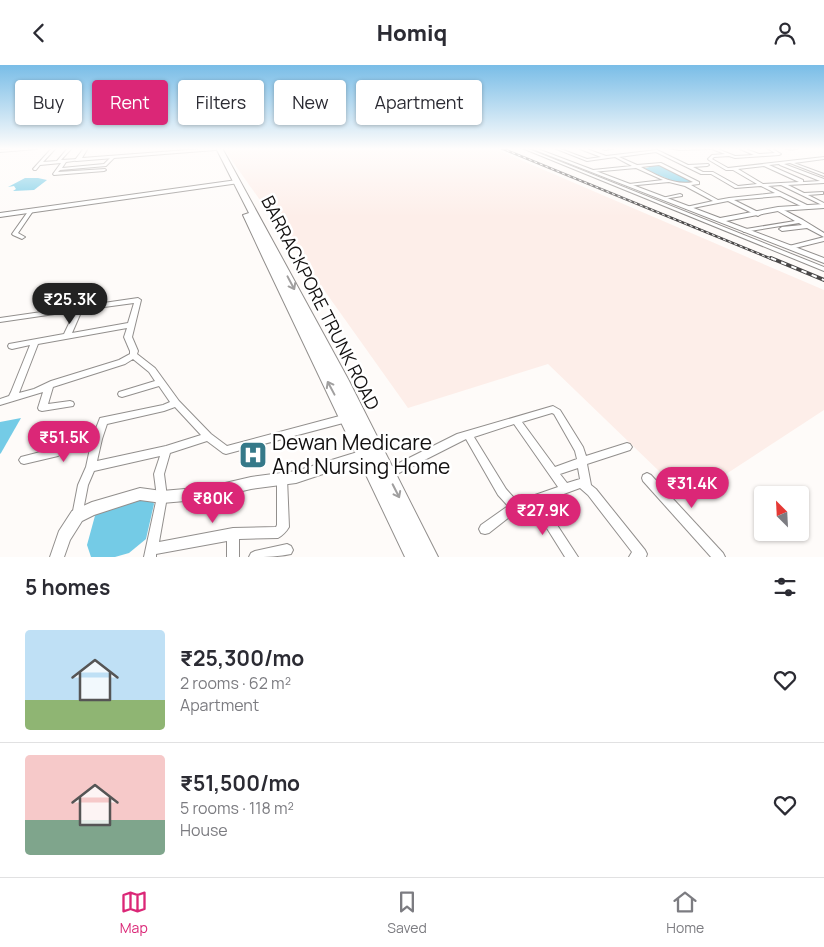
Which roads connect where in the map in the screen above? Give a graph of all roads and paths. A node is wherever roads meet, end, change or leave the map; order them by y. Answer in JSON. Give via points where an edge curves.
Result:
{"nodes":[{"id":1,"x":57,"y":171,"type":"edge"},
{"id":2,"x":104,"y":171,"type":"dead end"},
{"id":3,"x":229,"y":171,"type":"edge"},
{"id":4,"x":581,"y":171,"type":"edge"},
{"id":5,"x":593,"y":171,"type":"edge"},
{"id":6,"x":646,"y":171,"type":"edge"},
{"id":7,"x":675,"y":171,"type":"edge"},
{"id":8,"x":698,"y":171,"type":"edge"},
{"id":9,"x":738,"y":171,"type":"edge"},
{"id":10,"x":779,"y":171,"type":"edge"},
{"id":11,"x":797,"y":171,"type":"edge"},
{"id":12,"x":671,"y":181,"type":"junction"},
{"id":13,"x":235,"y":182,"type":"junction"},
{"id":14,"x":803,"y":182,"type":"junction"},
{"id":15,"x":824,"y":182,"type":"edge"},
{"id":16,"x":781,"y":183,"type":"junction"},
{"id":17,"x":629,"y":185,"type":"junction"},
{"id":18,"x":686,"y":185,"type":"junction"},
{"id":19,"x":762,"y":185,"type":"junction"},
{"id":20,"x":821,"y":193,"type":"dead end"},
{"id":21,"x":782,"y":194,"type":"junction"},
{"id":22,"x":802,"y":194,"type":"junction"},
{"id":23,"x":680,"y":195,"type":"dead end"},
{"id":24,"x":664,"y":198,"type":"junction"},
{"id":25,"x":729,"y":199,"type":"junction"},
{"id":26,"x":717,"y":201,"type":"junction"},
{"id":27,"x":824,"y":205,"type":"edge"},
{"id":28,"x":688,"y":207,"type":"junction"},
{"id":29,"x":807,"y":207,"type":"junction"},
{"id":30,"x":778,"y":209,"type":"junction"},
{"id":31,"x":31,"y":211,"type":"junction"},
{"id":32,"x":758,"y":213,"type":"junction"},
{"id":33,"x":0,"y":215,"type":"edge"},
{"id":34,"x":720,"y":221,"type":"junction"},
{"id":35,"x":801,"y":221,"type":"junction"},
{"id":36,"x":807,"y":226,"type":"junction"},
{"id":37,"x":782,"y":229,"type":"dead end"},
{"id":38,"x":824,"y":229,"type":"edge"},
{"id":39,"x":746,"y":231,"type":"junction"},
{"id":40,"x":816,"y":231,"type":"junction"},
{"id":41,"x":824,"y":235,"type":"edge"},
{"id":42,"x":22,"y":237,"type":"dead end"},
{"id":43,"x":824,"y":239,"type":"edge"},
{"id":44,"x":791,"y":247,"type":"junction"},
{"id":45,"x":824,"y":261,"type":"edge"},
{"id":46,"x":824,"y":269,"type":"edge"},
{"id":47,"x":79,"y":309,"type":"junction"},
{"id":48,"x":0,"y":320,"type":"edge"},
{"id":49,"x":132,"y":325,"type":"junction"},
{"id":50,"x":67,"y":337,"type":"junction"},
{"id":51,"x":35,"y":342,"type":"junction"},
{"id":52,"x":12,"y":346,"type":"dead end"},
{"id":53,"x":133,"y":355,"type":"junction"},
{"id":54,"x":161,"y":382,"type":"junction"},
{"id":55,"x":49,"y":386,"type":"junction"},
{"id":56,"x":122,"y":394,"type":"dead end"},
{"id":57,"x":12,"y":399,"type":"junction"},
{"id":58,"x":0,"y":402,"type":"edge"},
{"id":59,"x":70,"y":403,"type":"dead end"},
{"id":60,"x":176,"y":403,"type":"junction"},
{"id":61,"x":347,"y":418,"type":"junction"},
{"id":62,"x":516,"y":420,"type":"junction"},
{"id":63,"x":468,"y":435,"type":"junction"},
{"id":64,"x":208,"y":437,"type":"junction"},
{"id":65,"x":96,"y":439,"type":"junction"},
{"id":66,"x":627,"y":447,"type":"dead end"},
{"id":67,"x":166,"y":450,"type":"junction"},
{"id":68,"x":364,"y":455,"type":"junction"},
{"id":69,"x":24,"y":460,"type":"dead end"},
{"id":70,"x":583,"y":461,"type":"junction"},
{"id":71,"x":91,"y":467,"type":"junction"},
{"id":72,"x":552,"y":472,"type":"junction"},
{"id":73,"x":387,"y":474,"type":"junction"},
{"id":74,"x":282,"y":478,"type":"junction"},
{"id":75,"x":647,"y":478,"type":"dead end"},
{"id":76,"x":586,"y":486,"type":"junction"},
{"id":77,"x":564,"y":489,"type":"junction"},
{"id":78,"x":162,"y":497,"type":"junction"},
{"id":79,"x":535,"y":501,"type":"junction"},
{"id":80,"x":517,"y":506,"type":"junction"},
{"id":81,"x":77,"y":516,"type":"junction"},
{"id":82,"x":485,"y":529,"type":"dead end"},
{"id":83,"x":233,"y":534,"type":"junction"},
{"id":84,"x":287,"y":550,"type":"dead end"},
{"id":85,"x":149,"y":554,"type":"edge"},
{"id":86,"x":57,"y":557,"type":"edge"},
{"id":87,"x":233,"y":557,"type":"edge"},
{"id":88,"x":255,"y":557,"type":"edge"},
{"id":89,"x":415,"y":557,"type":"edge"},
{"id":90,"x":429,"y":557,"type":"edge"},
{"id":91,"x":572,"y":557,"type":"edge"},
{"id":92,"x":635,"y":557,"type":"edge"},
{"id":93,"x":719,"y":557,"type":"edge"}],
"edges":[{"from":1,"to":2,"type":"street","via":[[56,174]]},
{"from":3,"to":13,"type":"main road","name":"BARRACKPORE TRUNK ROAD"},
{"from":4,"to":46,"type":"street"},
{"from":5,"to":17,"type":"street"},
{"from":6,"to":12,"type":"street"},
{"from":7,"to":18,"type":"street","via":[[698,183]]},
{"from":8,"to":19,"type":"street","via":[[712,173],[737,187]]},
{"from":9,"to":19,"type":"street"},
{"from":10,"to":14,"type":"street"},
{"from":11,"to":15,"type":"street"},
{"from":12,"to":17,"type":"street"},
{"from":12,"to":18,"type":"street"},
{"from":13,"to":31,"type":"street"},
{"from":61,"to":13,"type":"main road","name":"BARRACKPORE TRUNK ROAD","one_way":true,"via":[[294,316]]},
{"from":13,"to":73,"type":"main road","name":"BARRACKPORE TRUNK ROAD","one_way":true,"via":[[341,379]]},
{"from":14,"to":15,"type":"street"},
{"from":14,"to":16,"type":"street"},
{"from":16,"to":19,"type":"street"},
{"from":16,"to":22,"type":"street"},
{"from":17,"to":24,"type":"street"},
{"from":18,"to":26,"type":"street"},
{"from":19,"to":21,"type":"street"},
{"from":20,"to":22,"type":"street"},
{"from":21,"to":25,"type":"street"},
{"from":21,"to":29,"type":"street"},
{"from":22,"to":27,"type":"street"},
{"from":23,"to":24,"type":"street"},
{"from":24,"to":28,"type":"street"},
{"from":25,"to":26,"type":"street"},
{"from":25,"to":32,"type":"street"},
{"from":26,"to":28,"type":"street"},
{"from":27,"to":29,"type":"street"},
{"from":28,"to":34,"type":"street"},
{"from":29,"to":30,"type":"street"},
{"from":30,"to":32,"type":"street"},
{"from":30,"to":35,"type":"street"},
{"from":31,"to":33,"type":"street"},
{"from":31,"to":42,"type":"street","via":[[16,234]]},
{"from":32,"to":34,"type":"street"},
{"from":34,"to":39,"type":"street"},
{"from":35,"to":36,"type":"street"},
{"from":35,"to":39,"type":"street"},
{"from":36,"to":37,"type":"street"},
{"from":36,"to":40,"type":"street"},
{"from":38,"to":40,"type":"street"},
{"from":39,"to":44,"type":"street"},
{"from":40,"to":41,"type":"street"},
{"from":43,"to":44,"type":"street"},
{"from":44,"to":45,"type":"street"},
{"from":47,"to":48,"type":"street"},
{"from":47,"to":49,"type":"street","via":[[138,300]]},
{"from":47,"to":50,"type":"street"},
{"from":49,"to":50,"type":"street"},
{"from":49,"to":53,"type":"street","via":[[128,341]]},
{"from":50,"to":51,"type":"street"},
{"from":51,"to":52,"type":"street"},
{"from":51,"to":57,"type":"street"},
{"from":53,"to":54,"type":"street"},
{"from":53,"to":55,"type":"street","via":[[122,362]]},
{"from":54,"to":56,"type":"street"},
{"from":54,"to":60,"type":"street"},
{"from":55,"to":57,"type":"street"},
{"from":55,"to":59,"type":"street","via":[[42,408]]},
{"from":57,"to":58,"type":"street"},
{"from":60,"to":64,"type":"street"},
{"from":60,"to":65,"type":"street","via":[[106,419]]},
{"from":61,"to":64,"type":"street","via":[[226,449]]},
{"from":61,"to":68,"type":"main road","name":"BARRACKPORE TRUNK ROAD"},
{"from":62,"to":63,"type":"street"},
{"from":62,"to":70,"type":"street","via":[[553,409],[580,450]]},
{"from":62,"to":72,"type":"street"},
{"from":63,"to":73,"type":"street"},
{"from":63,"to":80,"type":"street","via":[[508,501]]},
{"from":64,"to":67,"type":"street"},
{"from":65,"to":69,"type":"street"},
{"from":65,"to":71,"type":"street"},
{"from":66,"to":70,"type":"street"},
{"from":67,"to":71,"type":"street"},
{"from":67,"to":78,"type":"street","via":[[159,474]]},
{"from":68,"to":74,"type":"street"},
{"from":68,"to":89,"type":"main road","name":"BARRACKPORE TRUNK ROAD"},
{"from":70,"to":72,"type":"street"},
{"from":70,"to":76,"type":"street"},
{"from":71,"to":81,"type":"street"},
{"from":72,"to":77,"type":"street"},
{"from":73,"to":90,"type":"main road","name":"BARRACKPORE TRUNK ROAD","one_way":true},
{"from":74,"to":78,"type":"street","via":[[208,493]]},
{"from":74,"to":83,"type":"street","via":[[283,527],[278,532]]},
{"from":75,"to":93,"type":"street"},
{"from":76,"to":77,"type":"street","via":[[581,483]]},
{"from":76,"to":92,"type":"street","via":[[641,554]]},
{"from":77,"to":79,"type":"street"},
{"from":78,"to":81,"type":"street","via":[[140,493]]},
{"from":78,"to":85,"type":"street"},
{"from":79,"to":80,"type":"street"},
{"from":79,"to":91,"type":"street"},
{"from":80,"to":82,"type":"street"},
{"from":81,"to":86,"type":"street","via":[[64,536]]},
{"from":83,"to":85,"type":"street"},
{"from":83,"to":87,"type":"street"},
{"from":84,"to":88,"type":"street"}]}
